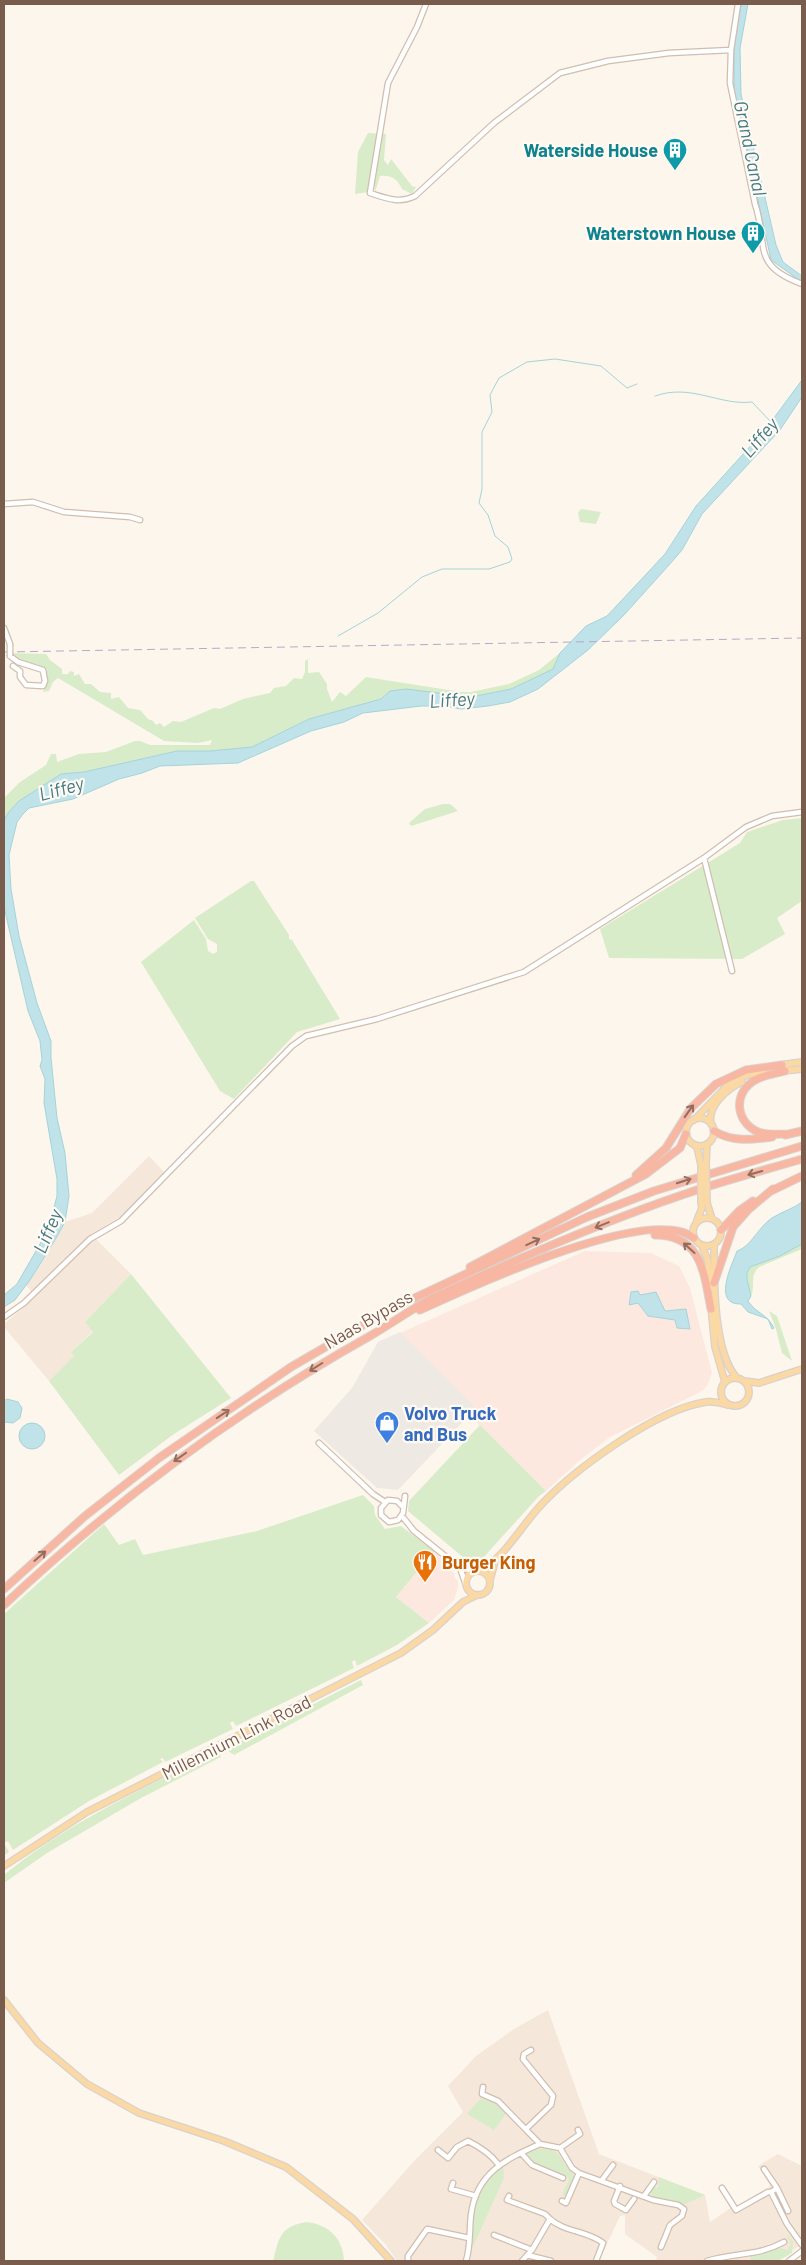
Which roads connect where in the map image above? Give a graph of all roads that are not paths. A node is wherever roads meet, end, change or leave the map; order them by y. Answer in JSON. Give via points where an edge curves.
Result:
{"nodes":[{"id":1,"x":426,"y":4,"type":"edge"},
{"id":2,"x":738,"y":4,"type":"edge"},
{"id":3,"x":730,"y":50,"type":"junction"},
{"id":4,"x":802,"y":284,"type":"edge"},
{"id":5,"x":4,"y":504,"type":"edge"},
{"id":6,"x":140,"y":520,"type":"dead end"},
{"id":7,"x":4,"y":628,"type":"edge"},
{"id":8,"x":13,"y":666,"type":"dead end"},
{"id":9,"x":802,"y":812,"type":"edge"},
{"id":10,"x":704,"y":858,"type":"junction"},
{"id":11,"x":732,"y":971,"type":"dead end"},
{"id":12,"x":802,"y":1062,"type":"edge"},
{"id":13,"x":783,"y":1068,"type":"junction"},
{"id":14,"x":802,"y":1069,"type":"edge"},
{"id":15,"x":694,"y":1120,"type":"junction"},
{"id":16,"x":712,"y":1128,"type":"junction"},
{"id":17,"x":802,"y":1131,"type":"edge"},
{"id":18,"x":686,"y":1134,"type":"junction"},
{"id":19,"x":789,"y":1134,"type":"junction"},
{"id":20,"x":692,"y":1144,"type":"junction"},
{"id":21,"x":707,"y":1144,"type":"junction"},
{"id":22,"x":802,"y":1146,"type":"edge"},
{"id":23,"x":802,"y":1159,"type":"edge"},
{"id":24,"x":704,"y":1164,"type":"junction"},
{"id":25,"x":802,"y":1176,"type":"edge"},
{"id":26,"x":622,"y":1186,"type":"junction"},
{"id":27,"x":773,"y":1190,"type":"junction"},
{"id":28,"x":704,"y":1203,"type":"junction"},
{"id":29,"x":712,"y":1219,"type":"junction"},
{"id":30,"x":696,"y":1222,"type":"junction"},
{"id":31,"x":721,"y":1230,"type":"junction"},
{"id":32,"x":620,"y":1236,"type":"junction"},
{"id":33,"x":694,"y":1238,"type":"junction"},
{"id":34,"x":714,"y":1244,"type":"junction"},
{"id":35,"x":702,"y":1246,"type":"junction"},
{"id":36,"x":714,"y":1283,"type":"junction"},
{"id":37,"x":437,"y":1286,"type":"junction"},
{"id":38,"x":711,"y":1309,"type":"junction"},
{"id":39,"x":4,"y":1317,"type":"edge"},
{"id":40,"x":377,"y":1332,"type":"junction"},
{"id":41,"x":802,"y":1369,"type":"edge"},
{"id":42,"x":737,"y":1378,"type":"junction"},
{"id":43,"x":725,"y":1382,"type":"junction"},
{"id":44,"x":744,"y":1382,"type":"junction"},
{"id":45,"x":759,"y":1382,"type":"junction"},
{"id":46,"x":721,"y":1390,"type":"junction"},
{"id":47,"x":749,"y":1393,"type":"junction"},
{"id":48,"x":705,"y":1402,"type":"junction"},
{"id":49,"x":728,"y":1405,"type":"junction"},
{"id":50,"x":319,"y":1443,"type":"dead end"},
{"id":51,"x":373,"y":1494,"type":"junction"},
{"id":52,"x":397,"y":1501,"type":"junction"},
{"id":53,"x":385,"y":1502,"type":"junction"},
{"id":54,"x":402,"y":1506,"type":"junction"},
{"id":55,"x":381,"y":1508,"type":"junction"},
{"id":56,"x":402,"y":1516,"type":"junction"},
{"id":57,"x":396,"y":1521,"type":"junction"},
{"id":58,"x":405,"y":1522,"type":"junction"},
{"id":59,"x":495,"y":1562,"type":"junction"},
{"id":60,"x":460,"y":1568,"type":"junction"},
{"id":61,"x":478,"y":1571,"type":"junction"},
{"id":62,"x":490,"y":1580,"type":"junction"},
{"id":63,"x":467,"y":1587,"type":"junction"},
{"id":64,"x":4,"y":1589,"type":"edge"},
{"id":65,"x":477,"y":1595,"type":"junction"},
{"id":66,"x":463,"y":1602,"type":"junction"},
{"id":67,"x":4,"y":1605,"type":"edge"},
{"id":68,"x":4,"y":1866,"type":"edge"},
{"id":69,"x":4,"y":2000,"type":"edge"},
{"id":70,"x":531,"y":2050,"type":"dead end"},
{"id":71,"x":483,"y":2087,"type":"dead end"},
{"id":72,"x":526,"y":2129,"type":"junction"},
{"id":73,"x":578,"y":2130,"type":"dead end"},
{"id":74,"x":540,"y":2144,"type":"junction"},
{"id":75,"x":560,"y":2148,"type":"junction"},
{"id":76,"x":438,"y":2150,"type":"dead end"},
{"id":77,"x":522,"y":2154,"type":"junction"},
{"id":78,"x":498,"y":2164,"type":"junction"},
{"id":79,"x":613,"y":2165,"type":"dead end"},
{"id":80,"x":764,"y":2169,"type":"dead end"},
{"id":81,"x":580,"y":2173,"type":"junction"},
{"id":82,"x":562,"y":2178,"type":"dead end"},
{"id":83,"x":602,"y":2180,"type":"junction"},
{"id":84,"x":654,"y":2182,"type":"dead end"},
{"id":85,"x":453,"y":2183,"type":"dead end"},
{"id":86,"x":620,"y":2186,"type":"junction"},
{"id":87,"x":722,"y":2188,"type":"dead end"},
{"id":88,"x":778,"y":2188,"type":"junction"},
{"id":89,"x":771,"y":2192,"type":"junction"},
{"id":90,"x":476,"y":2196,"type":"junction"},
{"id":91,"x":509,"y":2196,"type":"dead end"},
{"id":92,"x":644,"y":2196,"type":"junction"},
{"id":93,"x":634,"y":2199,"type":"dead end"},
{"id":94,"x":562,"y":2201,"type":"dead end"},
{"id":95,"x":788,"y":2211,"type":"dead end"},
{"id":96,"x":550,"y":2219,"type":"junction"},
{"id":97,"x":494,"y":2235,"type":"dead end"},
{"id":98,"x":469,"y":2238,"type":"junction"},
{"id":99,"x":784,"y":2242,"type":"dead end"},
{"id":100,"x":802,"y":2245,"type":"edge"},
{"id":101,"x":661,"y":2247,"type":"dead end"},
{"id":102,"x":532,"y":2250,"type":"junction"},
{"id":103,"x":802,"y":2251,"type":"edge"},
{"id":104,"x":746,"y":2255,"type":"junction"},
{"id":105,"x":527,"y":2256,"type":"junction"},
{"id":106,"x":392,"y":2261,"type":"edge"},
{"id":107,"x":408,"y":2261,"type":"edge"},
{"id":108,"x":466,"y":2261,"type":"edge"},
{"id":109,"x":522,"y":2261,"type":"edge"},
{"id":110,"x":551,"y":2261,"type":"edge"},
{"id":111,"x":596,"y":2261,"type":"edge"},
{"id":112,"x":707,"y":2261,"type":"edge"},
{"id":113,"x":747,"y":2261,"type":"edge"},
{"id":114,"x":789,"y":2261,"type":"edge"}],
"edges":[{"from":1,"to":3,"type":"street","via":[[388,83],[377,144],[370,193],[396,201],[415,196],[494,123],[560,73],[608,60]]},
{"from":2,"to":3,"type":"street"},
{"from":3,"to":4,"type":"street","via":[[731,96],[761,222],[764,256],[781,273]]},
{"from":5,"to":6,"type":"street","via":[[33,502],[64,512]]},
{"from":7,"to":8,"type":"street","bridge":true,"via":[[10,644],[10,656],[43,670],[43,686],[26,685],[20,671]]},
{"from":9,"to":10,"type":"street","via":[[759,820]]},
{"from":10,"to":11,"type":"street"},
{"from":10,"to":39,"type":"street","via":[[524,972],[377,1019],[306,1036],[292,1046],[121,1221],[90,1239],[24,1303]]},
{"from":12,"to":13,"type":"main road"},
{"from":13,"to":14,"type":"main road"},
{"from":13,"to":15,"type":"main road","via":[[734,1082]]},
{"from":13,"to":16,"type":"main road","via":[[737,1084],[712,1108]]},
{"from":13,"to":19,"type":"highway","via":[[753,1081],[742,1092],[739,1107],[745,1123],[753,1130]]},
{"from":26,"to":13,"type":"highway","one_way":true,"via":[[666,1148],[690,1108],[716,1084],[746,1070]]},
{"from":15,"to":16,"type":"main road","via":[[703,1119]]},
{"from":15,"to":18,"type":"main road","via":[[687,1127]]},
{"from":16,"to":19,"type":"highway","via":[[728,1138],[742,1140]]},
{"from":16,"to":21,"type":"main road","via":[[712,1138]]},
{"from":17,"to":19,"type":"highway"},
{"from":18,"to":20,"type":"main road"},
{"from":18,"to":26,"type":"highway","via":[[680,1148],[646,1174]]},
{"from":20,"to":21,"type":"main road"},
{"from":20,"to":24,"type":"main road"},
{"from":21,"to":24,"type":"main road"},
{"from":37,"to":22,"type":"highway","name":"Naas Bypass","one_way":true,"via":[[587,1217],[646,1194]]},
{"from":23,"to":40,"type":"highway","name":"Naas Bypass","one_way":true,"via":[[683,1194],[536,1252],[431,1300]]},
{"from":24,"to":28,"type":"main road","bridge":true},
{"from":25,"to":27,"type":"highway"},
{"from":26,"to":37,"type":"highway"},
{"from":27,"to":31,"type":"highway","via":[[738,1211]]},
{"from":27,"to":36,"type":"highway","via":[[749,1209],[734,1227]]},
{"from":28,"to":29,"type":"main road"},
{"from":28,"to":30,"type":"main road"},
{"from":29,"to":30,"type":"main road"},
{"from":29,"to":31,"type":"main road"},
{"from":30,"to":33,"type":"main road","via":[[692,1231]]},
{"from":31,"to":34,"type":"main road","via":[[720,1238]]},
{"from":32,"to":33,"type":"highway","via":[[632,1232],[669,1230]]},
{"from":38,"to":32,"type":"highway","one_way":true,"via":[[703,1268],[692,1249],[670,1236]]},
{"from":32,"to":40,"type":"highway","via":[[535,1260]]},
{"from":33,"to":35,"type":"main road"},
{"from":34,"to":35,"type":"main road"},
{"from":34,"to":36,"type":"main road"},
{"from":35,"to":38,"type":"main road","via":[[708,1261]]},
{"from":36,"to":42,"type":"main road","via":[[722,1352],[728,1369]]},
{"from":64,"to":37,"type":"highway","name":"Naas Bypass","one_way":true,"via":[[85,1516],[159,1458],[291,1367]]},
{"from":38,"to":43,"type":"main road","via":[[715,1348]]},
{"from":40,"to":67,"type":"highway","name":"Naas Bypass","one_way":true,"via":[[246,1411],[167,1467],[47,1564]]},
{"from":41,"to":45,"type":"main road"},
{"from":42,"to":43,"type":"main road"},
{"from":42,"to":44,"type":"main road"},
{"from":43,"to":46,"type":"main road"},
{"from":44,"to":45,"type":"main road"},
{"from":44,"to":47,"type":"main road"},
{"from":45,"to":47,"type":"main road"},
{"from":46,"to":48,"type":"main road"},
{"from":46,"to":49,"type":"main road"},
{"from":47,"to":49,"type":"main road","via":[[743,1404]]},
{"from":48,"to":49,"type":"main road"},
{"from":48,"to":59,"type":"main road","via":[[661,1418],[596,1458],[543,1504]]},
{"from":50,"to":51,"type":"street"},
{"from":51,"to":53,"type":"street"},
{"from":51,"to":55,"type":"street"},
{"from":52,"to":53,"type":"street"},
{"from":52,"to":54,"type":"street"},
{"from":52,"to":54,"type":"street","via":[[405,1496]]},
{"from":53,"to":55,"type":"street"},
{"from":54,"to":56,"type":"street"},
{"from":55,"to":57,"type":"street","via":[[381,1515],[386,1520]]},
{"from":56,"to":57,"type":"street"},
{"from":56,"to":58,"type":"street"},
{"from":57,"to":58,"type":"street"},
{"from":58,"to":60,"type":"street"},
{"from":59,"to":61,"type":"main road"},
{"from":59,"to":62,"type":"main road"},
{"from":60,"to":61,"type":"street"},
{"from":60,"to":63,"type":"street"},
{"from":61,"to":62,"type":"main road"},
{"from":61,"to":63,"type":"main road","via":[[469,1575]]},
{"from":62,"to":65,"type":"main road","via":[[488,1591]]},
{"from":63,"to":65,"type":"main road"},
{"from":63,"to":66,"type":"main road","name":"Millennium Link Road"},
{"from":65,"to":66,"type":"main road","name":"Millennium Link Road"},
{"from":66,"to":68,"type":"main road","name":"Millennium Link Road","via":[[433,1630],[401,1653],[87,1812]]},
{"from":69,"to":106,"type":"main road","via":[[38,2043],[87,2084],[140,2113],[286,2167],[353,2219]]},
{"from":70,"to":72,"type":"street","via":[[524,2054],[523,2059],[553,2096],[551,2105]]},
{"from":71,"to":72,"type":"street","via":[[482,2094],[498,2101]]},
{"from":72,"to":74,"type":"street"},
{"from":73,"to":75,"type":"street","via":[[580,2134]]},
{"from":74,"to":75,"type":"street"},
{"from":74,"to":77,"type":"street"},
{"from":75,"to":81,"type":"street","via":[[572,2168]]},
{"from":76,"to":78,"type":"street","via":[[448,2158],[457,2147],[468,2141],[493,2156]]},
{"from":77,"to":78,"type":"street"},
{"from":77,"to":82,"type":"street","via":[[532,2165]]},
{"from":78,"to":90,"type":"street","via":[[488,2174]]},
{"from":79,"to":83,"type":"street"},
{"from":80,"to":88,"type":"street"},
{"from":81,"to":83,"type":"street"},
{"from":81,"to":94,"type":"street","via":[[566,2203]]},
{"from":83,"to":86,"type":"street"},
{"from":84,"to":92,"type":"street"},
{"from":85,"to":90,"type":"street","via":[[451,2189]]},
{"from":86,"to":92,"type":"street"},
{"from":86,"to":93,"type":"street","via":[[615,2204],[626,2210]]},
{"from":87,"to":89,"type":"street","via":[[736,2210]]},
{"from":88,"to":89,"type":"street"},
{"from":88,"to":95,"type":"street"},
{"from":89,"to":100,"type":"street"},
{"from":90,"to":98,"type":"street"},
{"from":91,"to":96,"type":"street","via":[[507,2200],[545,2214]]},
{"from":92,"to":101,"type":"street","via":[[678,2205],[684,2210],[682,2216],[670,2225]]},
{"from":96,"to":102,"type":"street"},
{"from":96,"to":111,"type":"street","via":[[603,2243]]},
{"from":97,"to":102,"type":"street"},
{"from":98,"to":107,"type":"street","via":[[427,2229],[408,2256]]},
{"from":98,"to":108,"type":"street","via":[[471,2245]]},
{"from":99,"to":104,"type":"street"},
{"from":102,"to":105,"type":"street"},
{"from":103,"to":114,"type":"street"},
{"from":104,"to":112,"type":"street"},
{"from":104,"to":113,"type":"street"},
{"from":105,"to":109,"type":"street"},
{"from":105,"to":110,"type":"street"}]}
